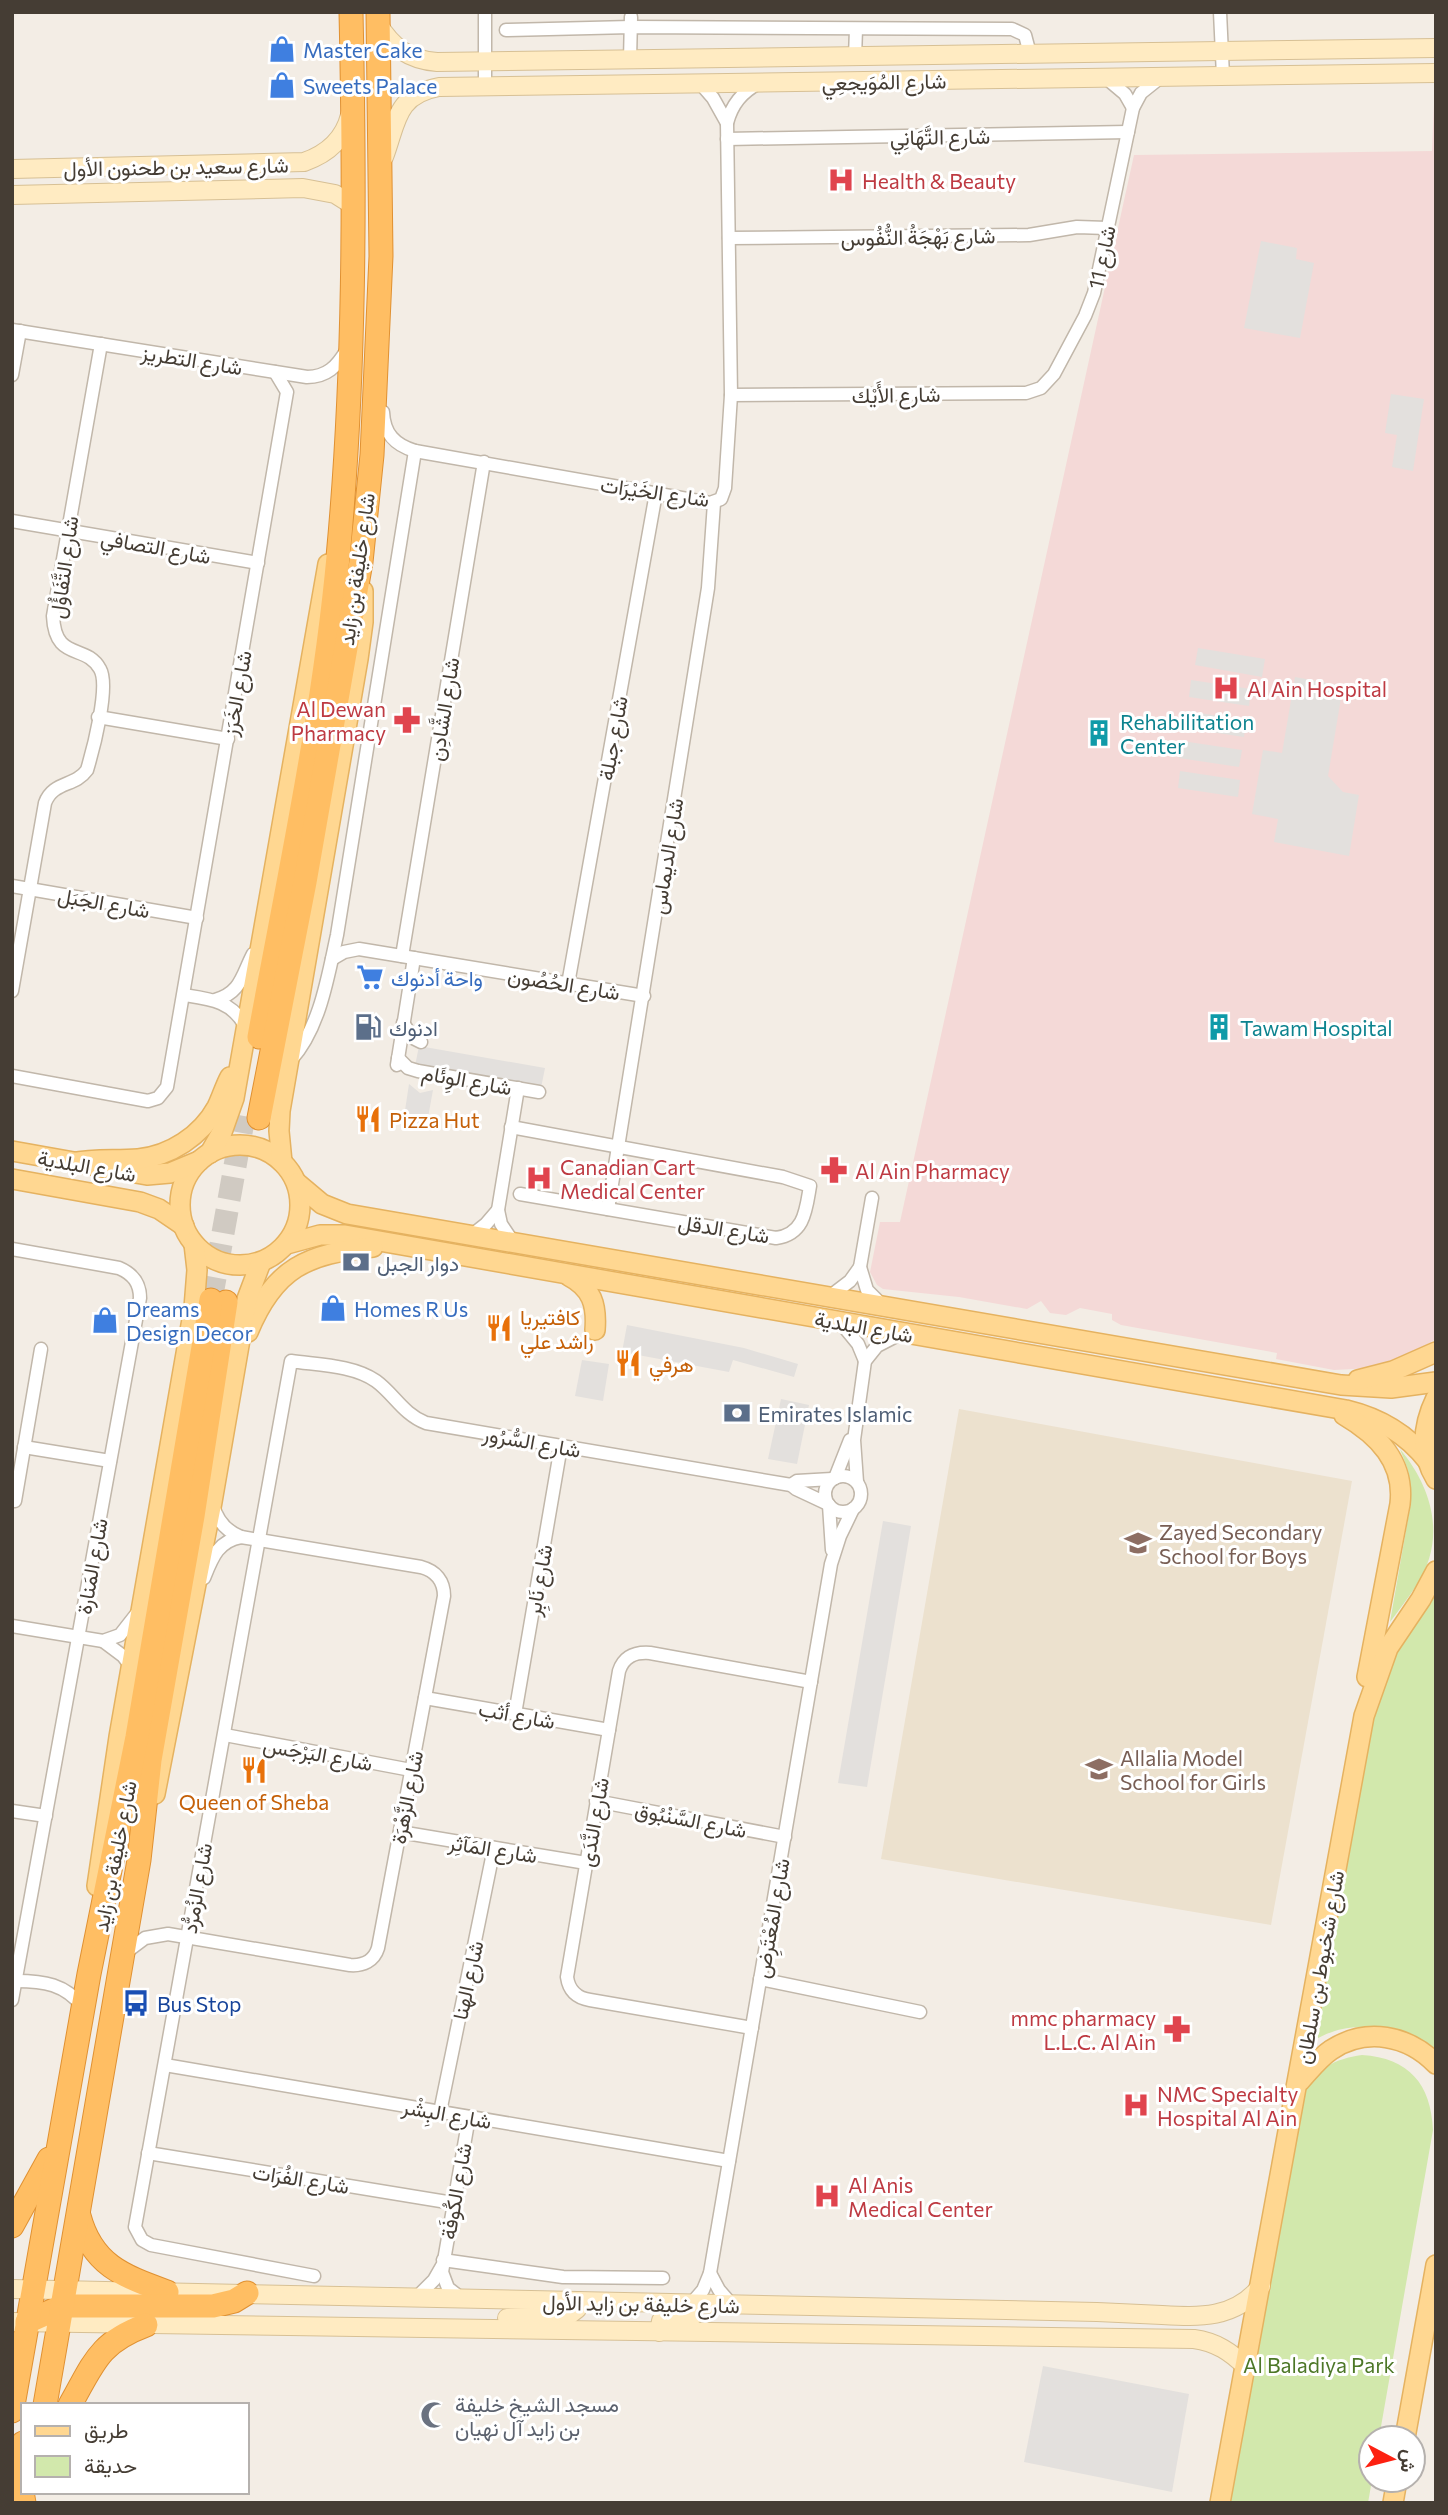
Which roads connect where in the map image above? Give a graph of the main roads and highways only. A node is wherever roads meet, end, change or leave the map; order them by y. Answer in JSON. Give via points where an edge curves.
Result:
{"nodes":[{"id":1,"x":351,"y":12,"type":"edge"},
{"id":2,"x":378,"y":18,"type":"edge"},
{"id":3,"x":1436,"y":48,"type":"edge"},
{"id":4,"x":722,"y":59,"type":"junction"},
{"id":5,"x":1436,"y":73,"type":"edge"},
{"id":6,"x":700,"y":83,"type":"junction"},
{"id":7,"x":352,"y":108,"type":"junction"},
{"id":8,"x":381,"y":167,"type":"junction"},
{"id":9,"x":12,"y":169,"type":"edge"},
{"id":10,"x":12,"y":195,"type":"edge"},
{"id":11,"x":354,"y":206,"type":"junction"},
{"id":12,"x":341,"y":519,"type":"junction"},
{"id":13,"x":361,"y":562,"type":"junction"},
{"id":14,"x":239,"y":1061,"type":"junction"},
{"id":15,"x":12,"y":1152,"type":"edge"},
{"id":16,"x":206,"y":1156,"type":"junction"},
{"id":17,"x":282,"y":1162,"type":"junction"},
{"id":18,"x":72,"y":1163,"type":"junction"},
{"id":19,"x":12,"y":1179,"type":"edge"},
{"id":20,"x":297,"y":1183,"type":"junction"},
{"id":21,"x":184,"y":1226,"type":"junction"},
{"id":22,"x":194,"y":1244,"type":"junction"},
{"id":23,"x":286,"y":1244,"type":"junction"},
{"id":24,"x":395,"y":1244,"type":"junction"},
{"id":25,"x":261,"y":1262,"type":"junction"},
{"id":26,"x":565,"y":1274,"type":"junction"},
{"id":27,"x":595,"y":1330,"type":"dead end"},
{"id":28,"x":1436,"y":1352,"type":"edge"},
{"id":29,"x":237,"y":1358,"type":"junction"},
{"id":30,"x":1436,"y":1382,"type":"edge"},
{"id":31,"x":1340,"y":1385,"type":"junction"},
{"id":32,"x":1436,"y":1398,"type":"edge"},
{"id":33,"x":1328,"y":1407,"type":"junction"},
{"id":34,"x":1427,"y":1460,"type":"junction"},
{"id":35,"x":1436,"y":1479,"type":"edge"},
{"id":36,"x":1436,"y":1571,"type":"edge"},
{"id":37,"x":1364,"y":1716,"type":"junction"},
{"id":38,"x":139,"y":1860,"type":"junction"},
{"id":39,"x":89,"y":1974,"type":"junction"},
{"id":40,"x":1436,"y":2064,"type":"edge"},
{"id":41,"x":1298,"y":2082,"type":"junction"},
{"id":42,"x":66,"y":2108,"type":"junction"},
{"id":43,"x":61,"y":2134,"type":"junction"},
{"id":44,"x":79,"y":2216,"type":"junction"},
{"id":45,"x":12,"y":2226,"type":"edge"},
{"id":46,"x":1436,"y":2265,"type":"edge"},
{"id":47,"x":1261,"y":2286,"type":"junction"},
{"id":48,"x":167,"y":2292,"type":"junction"},
{"id":49,"x":247,"y":2293,"type":"junction"},
{"id":50,"x":586,"y":2302,"type":"junction"},
{"id":51,"x":40,"y":2306,"type":"edge"},
{"id":52,"x":866,"y":2307,"type":"junction"},
{"id":53,"x":1133,"y":2314,"type":"junction"},
{"id":54,"x":146,"y":2325,"type":"junction"},
{"id":55,"x":451,"y":2329,"type":"junction"},
{"id":56,"x":630,"y":2331,"type":"junction"},
{"id":57,"x":659,"y":2332,"type":"junction"},
{"id":58,"x":1050,"y":2337,"type":"junction"},
{"id":59,"x":1245,"y":2367,"type":"junction"},
{"id":60,"x":29,"y":2403,"type":"edge"},
{"id":61,"x":45,"y":2403,"type":"edge"},
{"id":62,"x":71,"y":2403,"type":"edge"},
{"id":63,"x":12,"y":2409,"type":"edge"},
{"id":64,"x":1408,"y":2424,"type":"edge"},
{"id":65,"x":21,"y":2458,"type":"edge"},
{"id":66,"x":21,"y":2484,"type":"edge"},
{"id":67,"x":1220,"y":2503,"type":"edge"}],
"edges":[{"from":1,"to":7,"type":"highway","name":"شارع خليفة بن زايد"},
{"from":2,"to":4,"type":"main road","name":"شارع المُوَيجعِي","via":[[394,45],[418,59],[437,62]]},
{"from":2,"to":8,"type":"highway","name":"شارع خليفة بن زايد"},
{"from":3,"to":4,"type":"main road","name":"شارع المُوَيجعِي"},
{"from":4,"to":6,"type":"main road","via":[[702,72]]},
{"from":5,"to":6,"type":"main road","name":"شارع المُوَيجعِي"},
{"from":6,"to":8,"type":"main road","name":"شارع المُوَيجعِي","via":[[439,87],[415,95],[398,114]]},
{"from":7,"to":9,"type":"main road","name":"شارع سعيد بن طحنون الأول","via":[[340,138],[324,154],[304,162]]},
{"from":7,"to":11,"type":"highway","name":"شارع خليفة بن زايد"},
{"from":8,"to":13,"type":"highway","name":"شارع خليفة بن زايد","via":[[372,455]]},
{"from":10,"to":11,"type":"main road","name":"شارع سعيد بن طحنون الأول","via":[[303,188],[335,194]]},
{"from":11,"to":12,"type":"highway","name":"شارع خليفة بن زايد"},
{"from":12,"to":13,"type":"highway","name":"شارع خليفة بن زايد","via":[[311,749],[251,1117],[309,859]]},
{"from":12,"to":14,"type":"main road","via":[[329,555]]},
{"from":13,"to":17,"type":"main road","via":[[361,640],[279,1121]]},
{"from":14,"to":16,"type":"main road","via":[[231,1110]]},
{"from":14,"to":18,"type":"main road","via":[[210,1116],[184,1142],[150,1157]]},
{"from":15,"to":18,"type":"main road","name":"شارع البلدية"},
{"from":16,"to":17,"type":"main road","via":[[228,1146],[248,1145]]},
{"from":16,"to":18,"type":"main road","name":"شارع البلدية","via":[[181,1169],[147,1175]]},
{"from":16,"to":21,"type":"main road","via":[[188,1175],[181,1195]]},
{"from":17,"to":20,"type":"main road"},
{"from":19,"to":21,"type":"main road","name":"شارع البلدية","via":[[141,1202]]},
{"from":20,"to":23,"type":"main road","via":[[300,1213]]},
{"from":20,"to":31,"type":"main road","name":"شارع البلدية","via":[[322,1204],[347,1214]]},
{"from":21,"to":22,"type":"main road"},
{"from":22,"to":25,"type":"main road","via":[[230,1265]]},
{"from":22,"to":39,"type":"main road","via":[[194,1308],[98,1874]]},
{"from":23,"to":24,"type":"main road","name":"شارع البلدية","via":[[332,1234]]},
{"from":23,"to":25,"type":"main road"},
{"from":24,"to":26,"type":"main road","name":"شارع البلدية"},
{"from":24,"to":29,"type":"main road","via":[[331,1252],[297,1267],[261,1303]]},
{"from":25,"to":29,"type":"main road","via":[[247,1299]]},
{"from":26,"to":27,"type":"main road","via":[[591,1295]]},
{"from":26,"to":33,"type":"main road","name":"شارع البلدية"},
{"from":28,"to":31,"type":"main road","via":[[1393,1371]]},
{"from":29,"to":38,"type":"main road","via":[[167,1738]]},
{"from":30,"to":31,"type":"main road","name":"شارع البلدية","via":[[1391,1388]]},
{"from":32,"to":34,"type":"main road","via":[[1425,1428]]},
{"from":33,"to":34,"type":"main road","name":"شارع البلدية","via":[[1385,1424]]},
{"from":33,"to":37,"type":"main road","via":[[1380,1442],[1395,1463],[1401,1487],[1368,1668]]},
{"from":34,"to":35,"type":"main road"},
{"from":36,"to":37,"type":"main road","name":"شارع شخبوط بن سلطان","via":[[1388,1648]]},
{"from":37,"to":41,"type":"main road","name":"شارع شخبوط بن سلطان"},
{"from":38,"to":39,"type":"highway","name":"شارع خليفة بن زايد","via":[[150,1760],[191,1529],[218,1301]]},
{"from":38,"to":44,"type":"highway","name":"شارع خليفة بن زايد"},
{"from":39,"to":42,"type":"highway","name":"شارع خليفة بن زايد"},
{"from":40,"to":41,"type":"main road","via":[[1405,2042],[1368,2036],[1329,2051]]},
{"from":41,"to":47,"type":"main road","name":"شارع شخبوط بن سلطان"},
{"from":42,"to":43,"type":"highway","name":"شارع خليفة بن زايد"},
{"from":42,"to":51,"type":"highway","via":[[74,2133]]},
{"from":43,"to":45,"type":"highway"},
{"from":43,"to":51,"type":"highway","name":"شارع خليفة بن زايد"},
{"from":44,"to":48,"type":"highway","via":[[99,2257],[126,2277]]},
{"from":44,"to":51,"type":"highway","name":"شارع خليفة بن زايد"},
{"from":46,"to":64,"type":"main road"},
{"from":47,"to":53,"type":"main road","name":"شارع خليفة بن زايد الأول","via":[[1247,2300],[1220,2314]]},
{"from":47,"to":59,"type":"main road","name":"شارع شخبوط بن سلطان"},
{"from":48,"to":49,"type":"main road","name":"شارع خليفة بن زايد الأول"},
{"from":48,"to":51,"type":"main road","name":"شارع خليفة بن زايد الأول"},
{"from":49,"to":50,"type":"main road","name":"شارع خليفة بن زايد الأول"},
{"from":49,"to":51,"type":"highway","via":[[213,2306]]},
{"from":50,"to":52,"type":"main road","name":"شارع خليفة بن زايد الأول"},
{"from":50,"to":55,"type":"main road","via":[[568,2316],[474,2318]]},
{"from":50,"to":56,"type":"main road","via":[[610,2311]]},
{"from":51,"to":54,"type":"main road","name":"شارع خليفة بن زايد الأول"},
{"from":51,"to":60,"type":"highway"},
{"from":51,"to":61,"type":"highway","name":"شارع خليفة بن زايد"},
{"from":51,"to":63,"type":"highway","name":"شارع خليفة بن زايد"},
{"from":52,"to":53,"type":"main road","name":"شارع خليفة بن زايد الأول"},
{"from":52,"to":57,"type":"main road","via":[[835,2318],[671,2316],[661,2321]]},
{"from":53,"to":58,"type":"main road","via":[[1126,2326],[1069,2326]]},
{"from":54,"to":55,"type":"main road","name":"شارع خليفة بن زايد الأول"},
{"from":54,"to":62,"type":"highway","via":[[124,2334],[103,2351]]},
{"from":55,"to":56,"type":"main road","name":"شارع خليفة بن زايد الأول"},
{"from":56,"to":57,"type":"main road","name":"شارع خليفة بن زايد الأول"},
{"from":57,"to":58,"type":"main road","name":"شارع خليفة بن زايد الأول"},
{"from":58,"to":59,"type":"main road","name":"شارع خليفة بن زايد الأول","via":[[1203,2340],[1226,2350]]},
{"from":59,"to":67,"type":"main road","name":"شارع شخبوط بن سلطان"},
{"from":65,"to":66,"type":"highway"}]}
